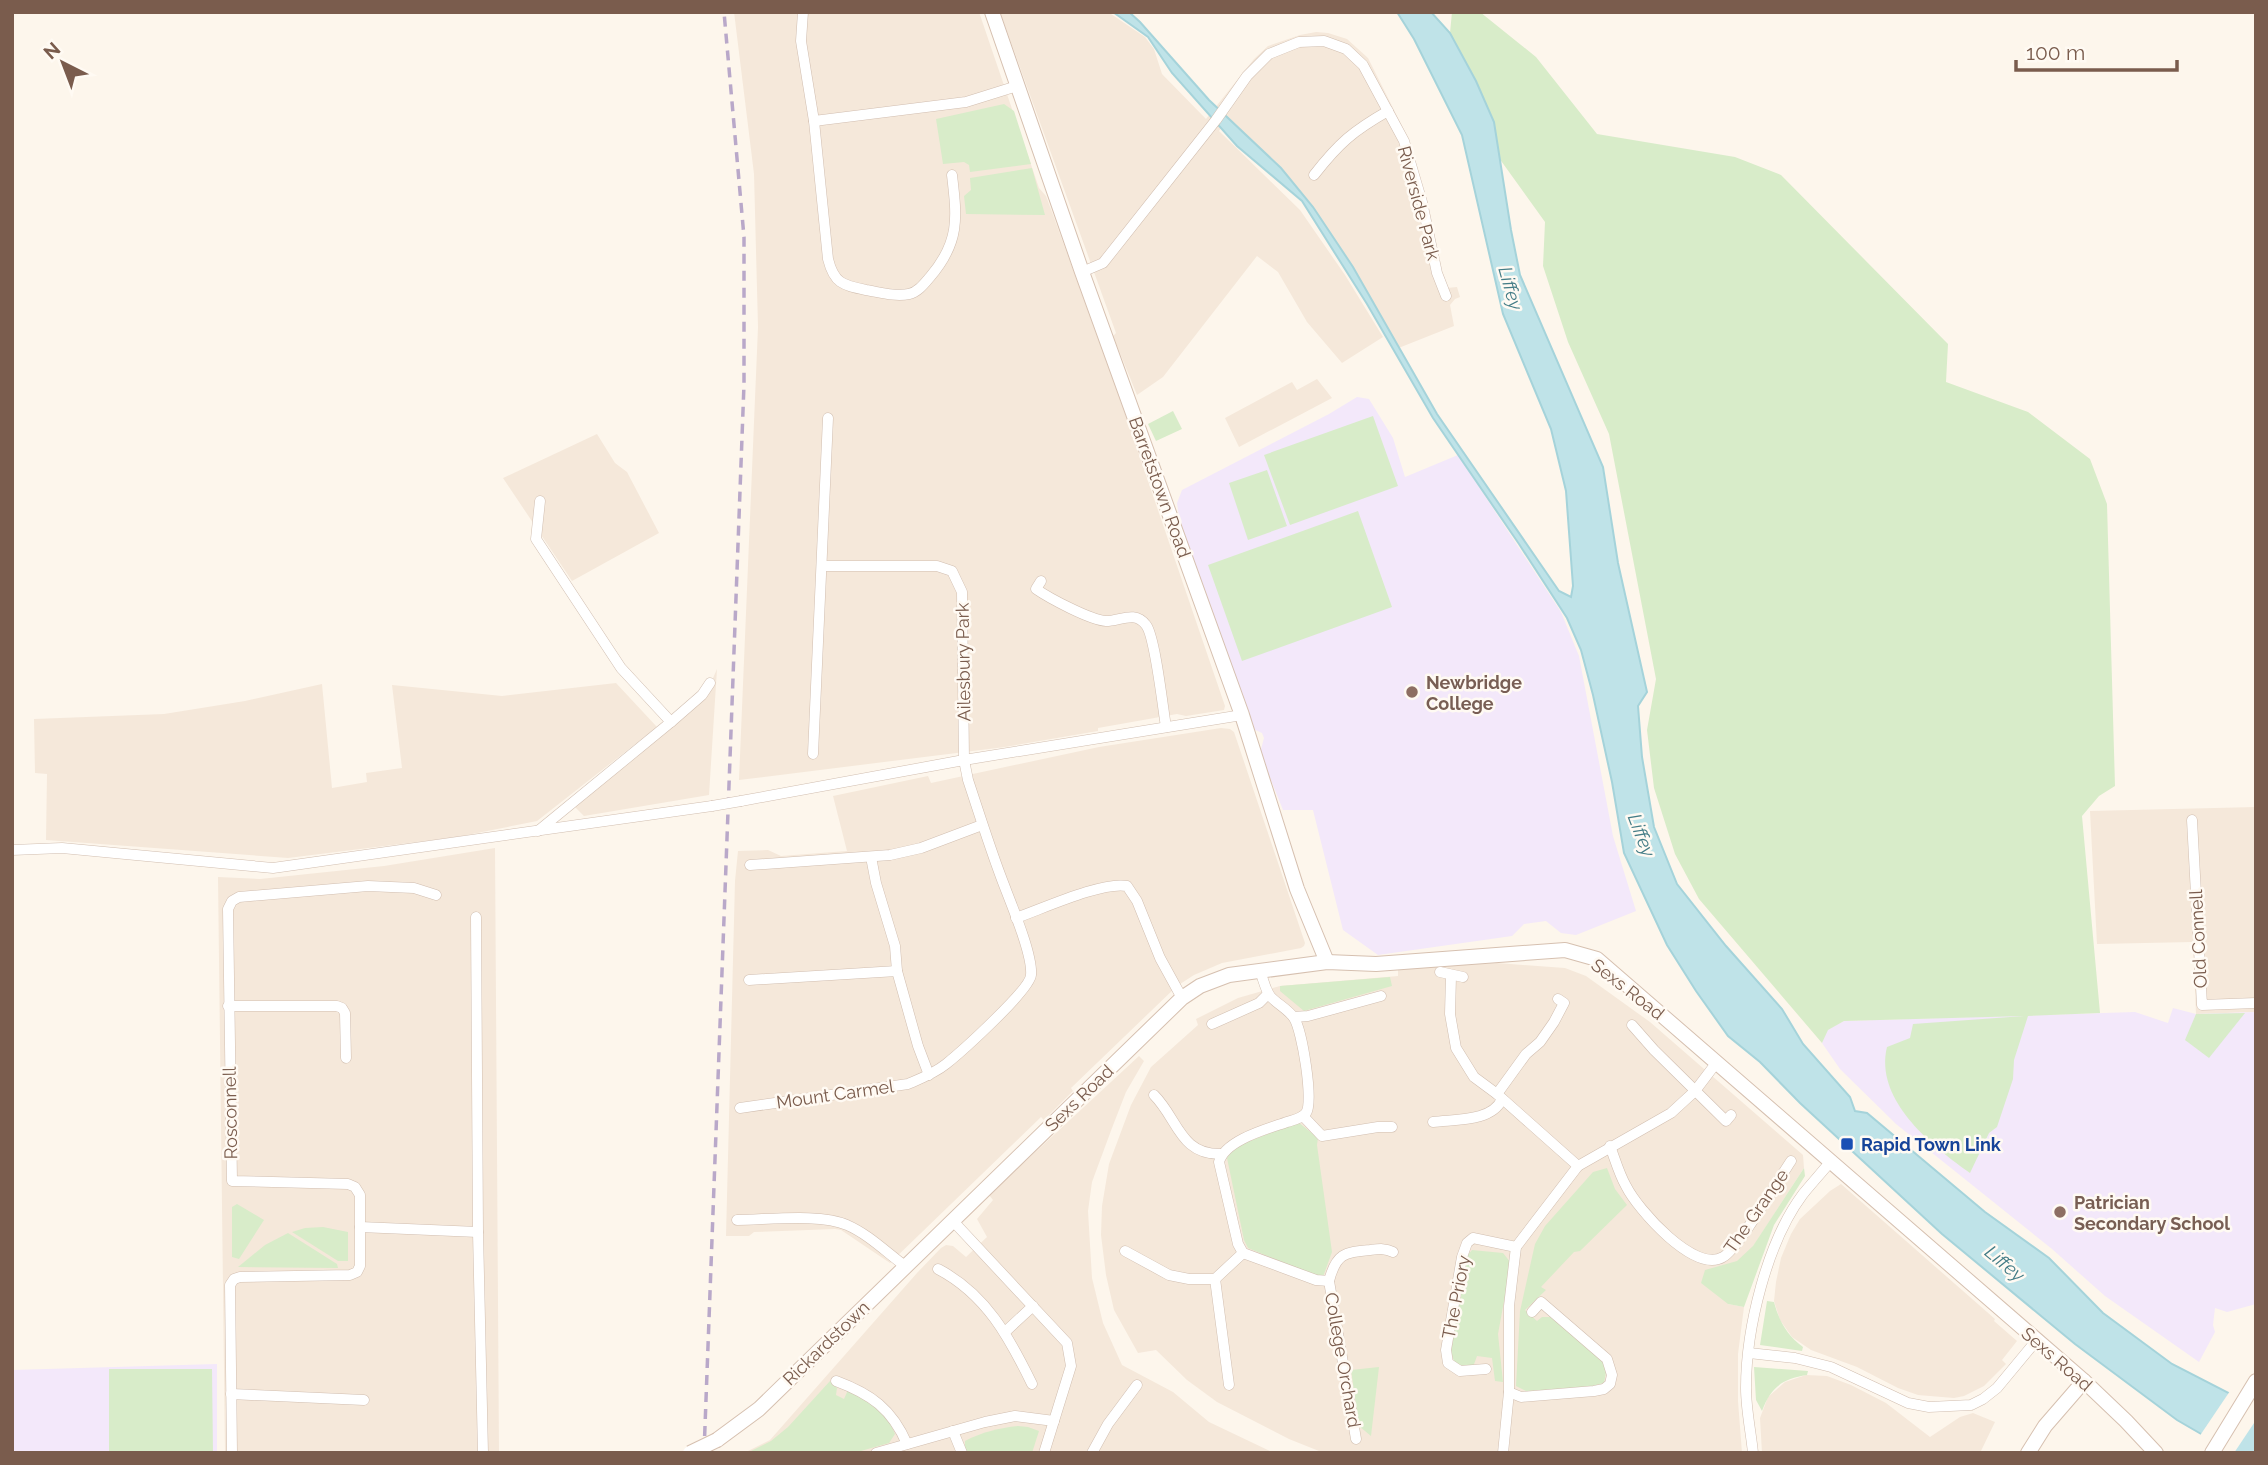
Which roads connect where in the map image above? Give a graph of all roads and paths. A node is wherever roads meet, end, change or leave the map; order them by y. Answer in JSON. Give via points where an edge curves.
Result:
{"nodes":[{"id":1,"x":803,"y":12,"type":"edge"},
{"id":2,"x":992,"y":12,"type":"edge"},
{"id":3,"x":1017,"y":86,"type":"junction"},
{"id":4,"x":1388,"y":111,"type":"junction"},
{"id":5,"x":814,"y":121,"type":"junction"},
{"id":6,"x":952,"y":175,"type":"dead end"},
{"id":7,"x":1314,"y":175,"type":"dead end"},
{"id":8,"x":1082,"y":272,"type":"junction"},
{"id":9,"x":1446,"y":296,"type":"dead end"},
{"id":10,"x":828,"y":418,"type":"dead end"},
{"id":11,"x":540,"y":501,"type":"dead end"},
{"id":12,"x":822,"y":566,"type":"junction"},
{"id":13,"x":1041,"y":581,"type":"dead end"},
{"id":14,"x":710,"y":683,"type":"dead end"},
{"id":15,"x":1242,"y":715,"type":"junction"},
{"id":16,"x":671,"y":722,"type":"junction"},
{"id":17,"x":1166,"y":727,"type":"junction"},
{"id":18,"x":813,"y":754,"type":"dead end"},
{"id":19,"x":964,"y":760,"type":"junction"},
{"id":20,"x":2193,"y":820,"type":"dead end"},
{"id":21,"x":982,"y":825,"type":"junction"},
{"id":22,"x":537,"y":831,"type":"junction"},
{"id":23,"x":12,"y":850,"type":"edge"},
{"id":24,"x":872,"y":857,"type":"junction"},
{"id":25,"x":750,"y":865,"type":"dead end"},
{"id":26,"x":436,"y":895,"type":"dead end"},
{"id":27,"x":476,"y":917,"type":"dead end"},
{"id":28,"x":1016,"y":918,"type":"junction"},
{"id":29,"x":1327,"y":962,"type":"junction"},
{"id":30,"x":897,"y":971,"type":"junction"},
{"id":31,"x":1261,"y":971,"type":"junction"},
{"id":32,"x":1440,"y":972,"type":"dead end"},
{"id":33,"x":1451,"y":976,"type":"junction"},
{"id":34,"x":1463,"y":977,"type":"dead end"},
{"id":35,"x":748,"y":980,"type":"dead end"},
{"id":36,"x":1268,"y":994,"type":"junction"},
{"id":37,"x":1381,"y":996,"type":"dead end"},
{"id":38,"x":1182,"y":998,"type":"junction"},
{"id":39,"x":1558,"y":999,"type":"dead end"},
{"id":40,"x":2256,"y":1003,"type":"edge"},
{"id":41,"x":228,"y":1006,"type":"junction"},
{"id":42,"x":1294,"y":1017,"type":"junction"},
{"id":43,"x":1212,"y":1024,"type":"dead end"},
{"id":44,"x":1632,"y":1025,"type":"dead end"},
{"id":45,"x":345,"y":1058,"type":"dead end"},
{"id":46,"x":1717,"y":1062,"type":"junction"},
{"id":47,"x":929,"y":1075,"type":"junction"},
{"id":48,"x":1695,"y":1091,"type":"junction"},
{"id":49,"x":1154,"y":1095,"type":"dead end"},
{"id":50,"x":1499,"y":1097,"type":"junction"},
{"id":51,"x":740,"y":1108,"type":"dead end"},
{"id":52,"x":1731,"y":1115,"type":"dead end"},
{"id":53,"x":1303,"y":1116,"type":"junction"},
{"id":54,"x":1433,"y":1122,"type":"dead end"},
{"id":55,"x":1392,"y":1127,"type":"dead end"},
{"id":56,"x":1610,"y":1146,"type":"junction"},
{"id":57,"x":1221,"y":1154,"type":"junction"},
{"id":58,"x":1791,"y":1161,"type":"dead end"},
{"id":59,"x":1831,"y":1161,"type":"junction"},
{"id":60,"x":1578,"y":1166,"type":"junction"},
{"id":61,"x":737,"y":1220,"type":"dead end"},
{"id":62,"x":953,"y":1220,"type":"junction"},
{"id":63,"x":360,"y":1227,"type":"junction"},
{"id":64,"x":478,"y":1232,"type":"junction"},
{"id":65,"x":1516,"y":1247,"type":"junction"},
{"id":66,"x":1125,"y":1251,"type":"dead end"},
{"id":67,"x":1393,"y":1252,"type":"dead end"},
{"id":68,"x":1243,"y":1253,"type":"junction"},
{"id":69,"x":905,"y":1266,"type":"junction"},
{"id":70,"x":938,"y":1269,"type":"dead end"},
{"id":71,"x":1214,"y":1279,"type":"junction"},
{"id":72,"x":1329,"y":1281,"type":"junction"},
{"id":73,"x":1033,"y":1306,"type":"junction"},
{"id":74,"x":1532,"y":1312,"type":"dead end"},
{"id":75,"x":1005,"y":1332,"type":"junction"},
{"id":76,"x":2036,"y":1341,"type":"junction"},
{"id":77,"x":1749,"y":1353,"type":"junction"},
{"id":78,"x":1486,"y":1369,"type":"dead end"},
{"id":79,"x":836,"y":1381,"type":"dead end"},
{"id":80,"x":2084,"y":1381,"type":"junction"},
{"id":81,"x":1032,"y":1384,"type":"dead end"},
{"id":82,"x":2255,"y":1384,"type":"edge"},
{"id":83,"x":1137,"y":1385,"type":"dead end"},
{"id":84,"x":1229,"y":1385,"type":"dead end"},
{"id":85,"x":1509,"y":1392,"type":"junction"},
{"id":86,"x":231,"y":1394,"type":"junction"},
{"id":87,"x":364,"y":1400,"type":"dead end"},
{"id":88,"x":1054,"y":1421,"type":"junction"},
{"id":89,"x":953,"y":1431,"type":"junction"},
{"id":90,"x":1356,"y":1439,"type":"dead end"},
{"id":91,"x":908,"y":1444,"type":"junction"},
{"id":92,"x":232,"y":1453,"type":"edge"},
{"id":93,"x":483,"y":1453,"type":"edge"},
{"id":94,"x":691,"y":1453,"type":"edge"},
{"id":95,"x":876,"y":1453,"type":"edge"},
{"id":96,"x":962,"y":1453,"type":"edge"},
{"id":97,"x":1044,"y":1453,"type":"edge"},
{"id":98,"x":1092,"y":1453,"type":"edge"},
{"id":99,"x":1503,"y":1453,"type":"edge"},
{"id":100,"x":1753,"y":1453,"type":"edge"},
{"id":101,"x":2028,"y":1453,"type":"edge"},
{"id":102,"x":2156,"y":1453,"type":"edge"},
{"id":103,"x":2212,"y":1453,"type":"edge"}],
"edges":[{"from":1,"to":5,"type":"street","via":[[801,41]]},
{"from":2,"to":3,"type":"street","name":"Barretstown Road"},
{"from":3,"to":5,"type":"street","via":[[966,102]]},
{"from":3,"to":8,"type":"street","name":"Barretstown Road"},
{"from":4,"to":7,"type":"street","via":[[1353,132]]},
{"from":4,"to":8,"type":"street","name":"Riverside Park","via":[[1363,65],[1346,49],[1324,41],[1298,42],[1269,54],[1102,263]]},
{"from":4,"to":9,"type":"street","name":"Riverside Park","via":[[1404,141]]},
{"from":5,"to":6,"type":"street","via":[[828,259],[832,274],[848,286],[895,295],[920,288],[947,253],[953,235],[957,212]]},
{"from":8,"to":15,"type":"street","name":"Barretstown Road"},
{"from":10,"to":12,"type":"street"},
{"from":11,"to":16,"type":"street","via":[[537,539],[621,668]]},
{"from":12,"to":18,"type":"street"},
{"from":12,"to":19,"type":"street","name":"Ailesbury Park","via":[[937,566],[952,571],[962,592]]},
{"from":13,"to":17,"type":"street","via":[[1036,589],[1079,611],[1105,621],[1130,616],[1145,622]]},
{"from":14,"to":16,"type":"street"},
{"from":15,"to":17,"type":"street"},
{"from":15,"to":29,"type":"street","name":"Barretstown Road","via":[[1297,889]]},
{"from":16,"to":22,"type":"street"},
{"from":17,"to":19,"type":"street"},
{"from":19,"to":21,"type":"street","name":"Mount Carmel"},
{"from":19,"to":22,"type":"street","bridge":true,"via":[[712,806]]},
{"from":20,"to":40,"type":"street","name":"Old Connell","via":[[2202,1005]]},
{"from":21,"to":24,"type":"street","via":[[921,848]]},
{"from":21,"to":28,"type":"street","name":"Mount Carmel"},
{"from":22,"to":23,"type":"street","via":[[273,868],[62,848]]},
{"from":24,"to":25,"type":"street"},
{"from":24,"to":30,"type":"street"},
{"from":26,"to":41,"type":"street","name":"Rosconnell","via":[[414,888],[368,886],[239,897],[228,909]]},
{"from":27,"to":64,"type":"street"},
{"from":28,"to":38,"type":"street","via":[[1104,887],[1127,886]]},
{"from":28,"to":47,"type":"street","name":"Mount Carmel","via":[[1030,963],[1029,982],[977,1037]]},
{"from":29,"to":31,"type":"street","name":"Sexs Road"},
{"from":29,"to":46,"type":"street","name":"Sexs Road","via":[[1376,964],[1565,950],[1597,959]]},
{"from":30,"to":35,"type":"street"},
{"from":30,"to":47,"type":"street"},
{"from":31,"to":36,"type":"street"},
{"from":31,"to":38,"type":"street","name":"Sexs Road","via":[[1229,975]]},
{"from":32,"to":33,"type":"street"},
{"from":33,"to":34,"type":"street"},
{"from":33,"to":50,"type":"street","via":[[1450,1014],[1456,1048],[1474,1077]]},
{"from":36,"to":42,"type":"street"},
{"from":36,"to":43,"type":"street","via":[[1259,1003]]},
{"from":37,"to":42,"type":"street"},
{"from":38,"to":62,"type":"street","name":"Sexs Road"},
{"from":39,"to":50,"type":"street","via":[[1563,1003],[1554,1023],[1511,1073]]},
{"from":41,"to":45,"type":"street","via":[[342,1008]]},
{"from":41,"to":63,"type":"street","name":"Rosconnell","via":[[232,1181],[348,1184],[360,1195]]},
{"from":42,"to":53,"type":"street","via":[[1309,1098]]},
{"from":44,"to":48,"type":"street"},
{"from":46,"to":48,"type":"street"},
{"from":46,"to":59,"type":"street","name":"Sexs Road"},
{"from":47,"to":51,"type":"street","name":"Mount Carmel","via":[[908,1084]]},
{"from":48,"to":52,"type":"street","via":[[1726,1121]]},
{"from":48,"to":56,"type":"street","via":[[1671,1113]]},
{"from":49,"to":57,"type":"street","via":[[1184,1139],[1199,1151]]},
{"from":50,"to":54,"type":"street","via":[[1498,1107],[1483,1116],[1465,1113]]},
{"from":50,"to":60,"type":"street"},
{"from":53,"to":55,"type":"street","via":[[1322,1136]]},
{"from":53,"to":57,"type":"street","via":[[1231,1145]]},
{"from":56,"to":58,"type":"street","name":"The Grange","via":[[1626,1186],[1641,1208],[1682,1249],[1714,1261],[1726,1256],[1783,1183]]},
{"from":56,"to":60,"type":"street"},
{"from":57,"to":68,"type":"street","via":[[1219,1162]]},
{"from":59,"to":76,"type":"street","name":"Sexs Road"},
{"from":59,"to":77,"type":"street","via":[[1802,1195],[1778,1239],[1753,1320]]},
{"from":60,"to":65,"type":"street"},
{"from":61,"to":69,"type":"street","via":[[826,1219],[845,1224]]},
{"from":62,"to":69,"type":"street","name":"Rickardstown"},
{"from":62,"to":73,"type":"street"},
{"from":63,"to":64,"type":"street"},
{"from":63,"to":86,"type":"street","name":"Rosconnell","via":[[360,1266],[350,1275],[234,1279],[230,1285]]},
{"from":64,"to":93,"type":"street"},
{"from":65,"to":78,"type":"street","name":"The Priory","via":[[1473,1238],[1462,1257],[1446,1350],[1448,1363],[1460,1371]]},
{"from":65,"to":85,"type":"street","via":[[1508,1315]]},
{"from":66,"to":71,"type":"street","via":[[1169,1275]]},
{"from":67,"to":72,"type":"street","name":"College Orchard","via":[[1385,1248],[1341,1256]]},
{"from":68,"to":71,"type":"street"},
{"from":68,"to":72,"type":"street","name":"College Orchard"},
{"from":69,"to":94,"type":"street","name":"Rickardstown","bridge":true,"via":[[759,1409]]},
{"from":70,"to":75,"type":"street","via":[[957,1279]]},
{"from":71,"to":84,"type":"street"},
{"from":72,"to":90,"type":"street","name":"College Orchard"},
{"from":73,"to":75,"type":"street"},
{"from":73,"to":88,"type":"street","via":[[1067,1343],[1070,1366]]},
{"from":74,"to":85,"type":"street","via":[[1541,1302],[1607,1359],[1610,1384],[1604,1390],[1521,1397]]},
{"from":75,"to":81,"type":"street"},
{"from":76,"to":77,"type":"street","via":[[1983,1399],[1971,1405],[1929,1407],[1908,1403],[1831,1367]]},
{"from":76,"to":80,"type":"street","name":"Sexs Road"},
{"from":77,"to":100,"type":"street","via":[[1746,1389]]},
{"from":79,"to":91,"type":"street","via":[[875,1399]]},
{"from":80,"to":101,"type":"street"},
{"from":80,"to":102,"type":"street","name":"Sexs Road"},
{"from":82,"to":103,"type":"street"},
{"from":83,"to":98,"type":"street"},
{"from":85,"to":99,"type":"street"},
{"from":86,"to":87,"type":"street"},
{"from":86,"to":92,"type":"street","name":"Rosconnell"},
{"from":88,"to":89,"type":"street","via":[[1015,1416]]},
{"from":88,"to":97,"type":"street"},
{"from":89,"to":91,"type":"street"},
{"from":89,"to":96,"type":"street"},
{"from":91,"to":95,"type":"street"}]}
